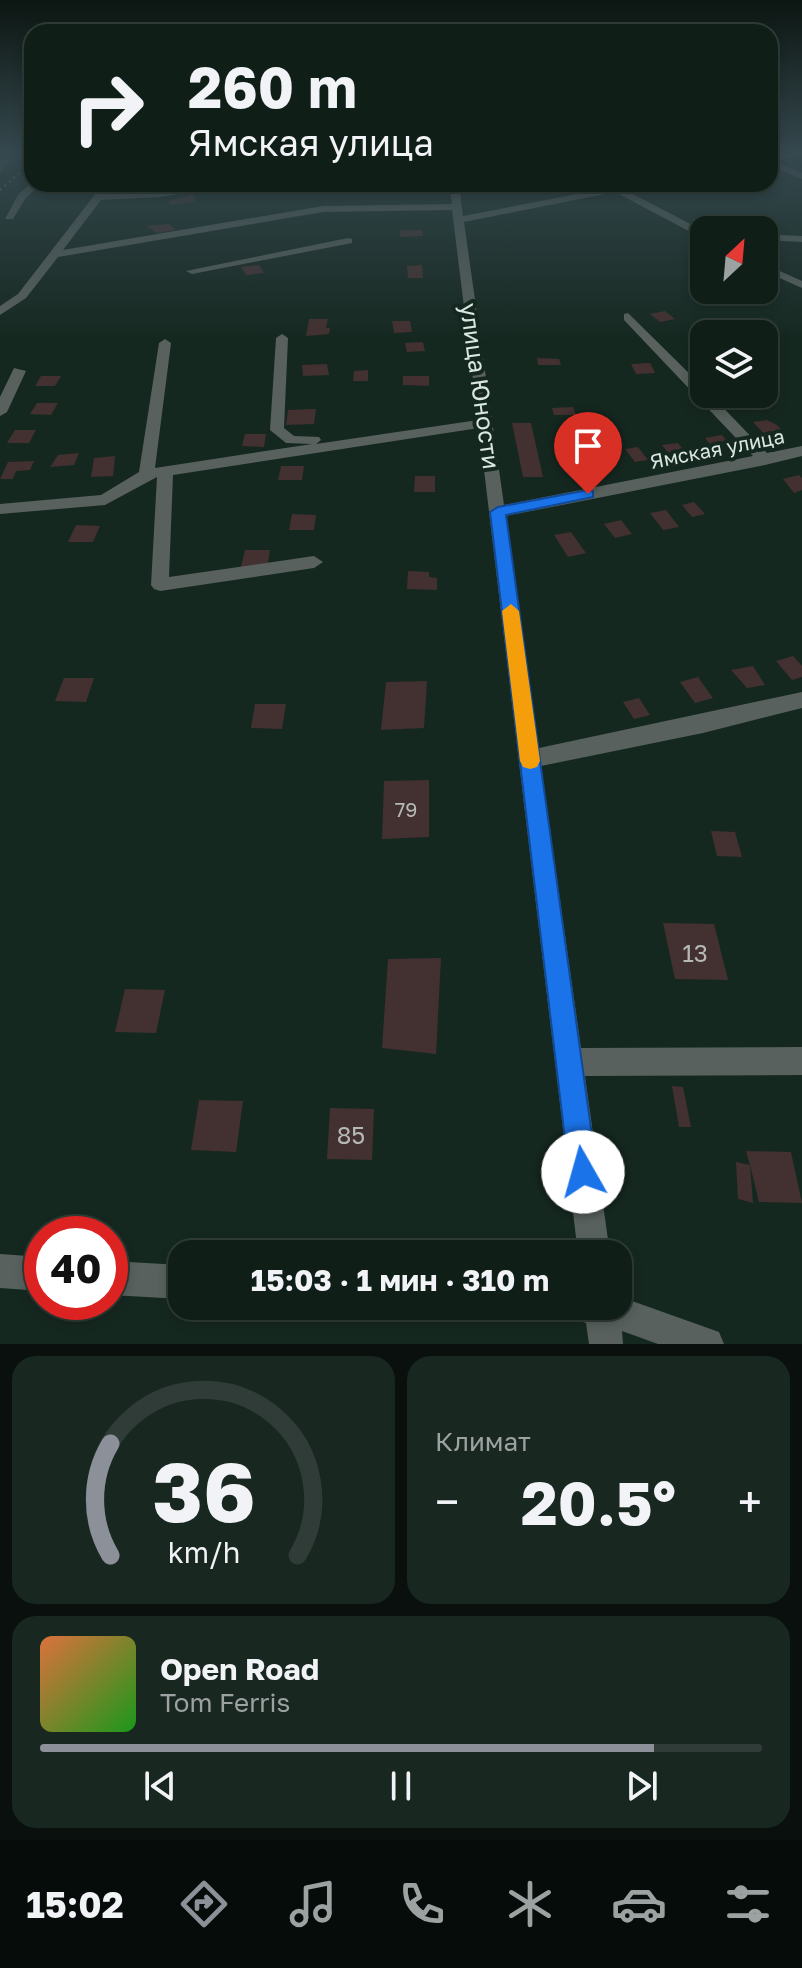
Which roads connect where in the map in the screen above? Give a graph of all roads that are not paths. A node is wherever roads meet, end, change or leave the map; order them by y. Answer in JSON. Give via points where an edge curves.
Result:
{"nodes":[{"id":1,"x":11,"y":214,"type":"edge"},
{"id":2,"x":87,"y":214,"type":"edge"},
{"id":3,"x":296,"y":214,"type":"edge"},
{"id":4,"x":449,"y":214,"type":"edge"},
{"id":5,"x":457,"y":214,"type":"joint"},
{"id":6,"x":663,"y":214,"type":"edge"},
{"id":7,"x":9,"y":217,"type":"dead end"},
{"id":8,"x":221,"y":227,"type":"junction"},
{"id":9,"x":690,"y":228,"type":"edge"},
{"id":10,"x":230,"y":238,"type":"dead end"},
{"id":11,"x":778,"y":238,"type":"edge"},
{"id":12,"x":802,"y":239,"type":"edge"},
{"id":13,"x":348,"y":241,"type":"dead end"},
{"id":14,"x":240,"y":249,"type":"dead end"},
{"id":15,"x":56,"y":254,"type":"junction"},
{"id":16,"x":249,"y":260,"type":"junction"},
{"id":17,"x":192,"y":271,"type":"dead end"},
{"id":18,"x":778,"y":274,"type":"edge"},
{"id":19,"x":802,"y":285,"type":"edge"},
{"id":20,"x":0,"y":311,"type":"edge"},
{"id":21,"x":628,"y":317,"type":"dead end"},
{"id":22,"x":282,"y":338,"type":"dead end"},
{"id":23,"x":165,"y":343,"type":"dead end"},
{"id":24,"x":19,"y":371,"type":"dead end"},
{"id":25,"x":0,"y":412,"type":"edge"},
{"id":26,"x":486,"y":423,"type":"junction"},
{"id":27,"x":362,"y":442,"type":"junction"},
{"id":28,"x":802,"y":451,"type":"edge"},
{"id":29,"x":765,"y":460,"type":"junction"},
{"id":30,"x":165,"y":471,"type":"junction"},
{"id":31,"x":146,"y":474,"type":"junction"},
{"id":32,"x":0,"y":509,"type":"edge"},
{"id":33,"x":498,"y":512,"type":"junction"},
{"id":34,"x":314,"y":562,"type":"dead end"},
{"id":35,"x":802,"y":700,"type":"edge"},
{"id":36,"x":530,"y":759,"type":"junction"},
{"id":37,"x":802,"y":1061,"type":"edge"},
{"id":38,"x":569,"y":1062,"type":"junction"},
{"id":39,"x":592,"y":1240,"type":"edge"},
{"id":40,"x":0,"y":1271,"type":"edge"},
{"id":41,"x":24,"y":1273,"type":"edge"},
{"id":42,"x":128,"y":1279,"type":"edge"},
{"id":43,"x":168,"y":1281,"type":"edge"},
{"id":44,"x":632,"y":1319,"type":"edge"},
{"id":45,"x":599,"y":1320,"type":"edge"},
{"id":46,"x":606,"y":1344,"type":"edge"},
{"id":47,"x":707,"y":1344,"type":"edge"}],
"edges":[{"from":1,"to":7,"type":"street"},
{"from":2,"to":15,"type":"street"},
{"from":3,"to":8,"type":"street"},
{"from":4,"to":5,"type":"street"},
{"from":5,"to":26,"type":"street","name":"улица Юности"},
{"from":6,"to":9,"type":"street"},
{"from":8,"to":10,"type":"street"},
{"from":8,"to":15,"type":"street"},
{"from":11,"to":12,"type":"street"},
{"from":13,"to":16,"type":"street"},
{"from":14,"to":16,"type":"street"},
{"from":15,"to":20,"type":"street","via":[[22,296]]},
{"from":16,"to":17,"type":"street"},
{"from":18,"to":19,"type":"street"},
{"from":21,"to":29,"type":"street"},
{"from":22,"to":27,"type":"street","via":[[277,430],[291,440]]},
{"from":23,"to":31,"type":"street"},
{"from":24,"to":25,"type":"street"},
{"from":26,"to":27,"type":"street"},
{"from":26,"to":33,"type":"street","name":"улица Юности"},
{"from":27,"to":30,"type":"street"},
{"from":28,"to":29,"type":"street","name":"Ямская улица"},
{"from":29,"to":33,"type":"street","name":"Ямская улица"},
{"from":30,"to":31,"type":"street"},
{"from":30,"to":34,"type":"street","via":[[160,585]]},
{"from":31,"to":32,"type":"street","via":[[105,500]]},
{"from":33,"to":36,"type":"street","name":"улица Юности"},
{"from":35,"to":36,"type":"street"},
{"from":36,"to":38,"type":"street","name":"улица Юности"},
{"from":37,"to":38,"type":"street"},
{"from":38,"to":39,"type":"street","name":"улица Юности"},
{"from":40,"to":41,"type":"street"},
{"from":42,"to":43,"type":"street"},
{"from":44,"to":47,"type":"street"},
{"from":45,"to":46,"type":"street"}]}
